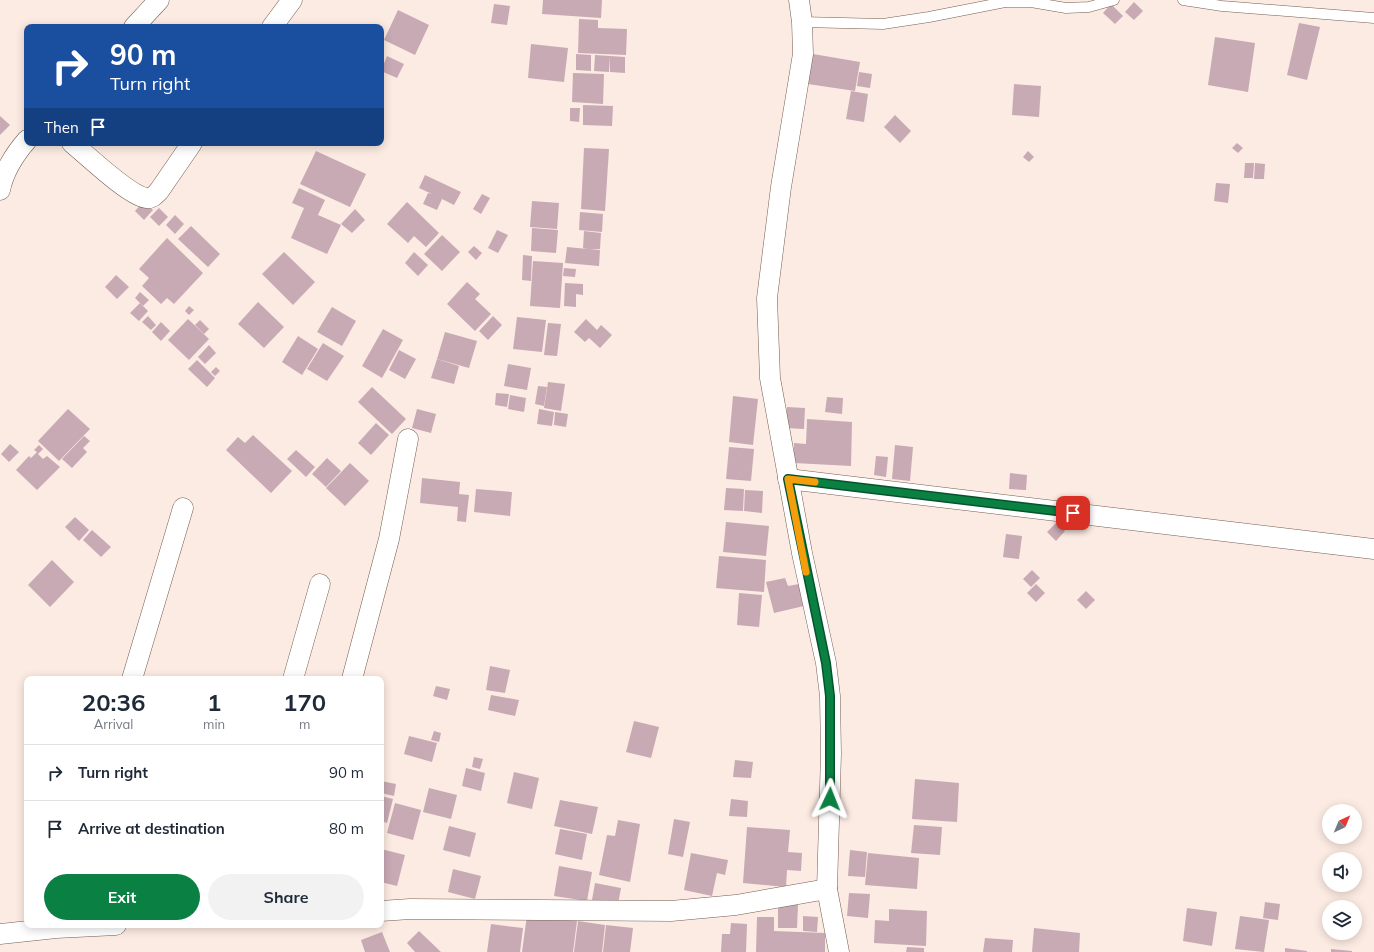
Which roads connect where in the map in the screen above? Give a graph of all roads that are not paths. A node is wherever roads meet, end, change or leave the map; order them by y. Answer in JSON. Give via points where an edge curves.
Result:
{"nodes":[{"id":1,"x":159,"y":0,"type":"edge"},
{"id":2,"x":292,"y":0,"type":"edge"},
{"id":3,"x":799,"y":0,"type":"edge"},
{"id":4,"x":1114,"y":0,"type":"edge"},
{"id":5,"x":1183,"y":0,"type":"edge"},
{"id":6,"x":1374,"y":18,"type":"edge"},
{"id":7,"x":802,"y":22,"type":"junction"},
{"id":8,"x":137,"y":24,"type":"edge"},
{"id":9,"x":274,"y":24,"type":"edge"},
{"id":10,"x":24,"y":143,"type":"edge"},
{"id":11,"x":76,"y":146,"type":"edge"},
{"id":12,"x":190,"y":146,"type":"edge"},
{"id":13,"x":0,"y":190,"type":"edge"},
{"id":14,"x":408,"y":439,"type":"dead end"},
{"id":15,"x":788,"y":479,"type":"junction"},
{"id":16,"x":183,"y":508,"type":"dead end"},
{"id":17,"x":1374,"y":549,"type":"edge"},
{"id":18,"x":320,"y":584,"type":"dead end"},
{"id":19,"x":133,"y":676,"type":"edge"},
{"id":20,"x":294,"y":676,"type":"edge"},
{"id":21,"x":353,"y":676,"type":"edge"},
{"id":22,"x":827,"y":889,"type":"junction"},
{"id":23,"x":384,"y":911,"type":"edge"},
{"id":24,"x":43,"y":928,"type":"edge"},
{"id":25,"x":0,"y":934,"type":"edge"},
{"id":26,"x":839,"y":952,"type":"edge"}],
"edges":[{"from":1,"to":8,"type":"street"},
{"from":2,"to":9,"type":"street"},
{"from":3,"to":7,"type":"street"},
{"from":4,"to":7,"type":"lane","via":[[1089,7],[1066,8],[1031,2],[1005,2],[883,24]]},
{"from":5,"to":6,"type":"lane","via":[[1222,6]]},
{"from":7,"to":15,"type":"street","via":[[803,54],[781,187],[767,298],[770,378]]},
{"from":10,"to":13,"type":"street","via":[[6,168]]},
{"from":11,"to":12,"type":"street","via":[[123,185],[146,198],[153,197],[159,191]]},
{"from":14,"to":21,"type":"street","via":[[389,539]]},
{"from":15,"to":17,"type":"street"},
{"from":15,"to":22,"type":"street","via":[[826,663],[830,696]]},
{"from":16,"to":19,"type":"street"},
{"from":18,"to":20,"type":"street"},
{"from":22,"to":23,"type":"street","via":[[736,905],[671,911]]},
{"from":22,"to":26,"type":"street"},
{"from":24,"to":25,"type":"street"}]}
